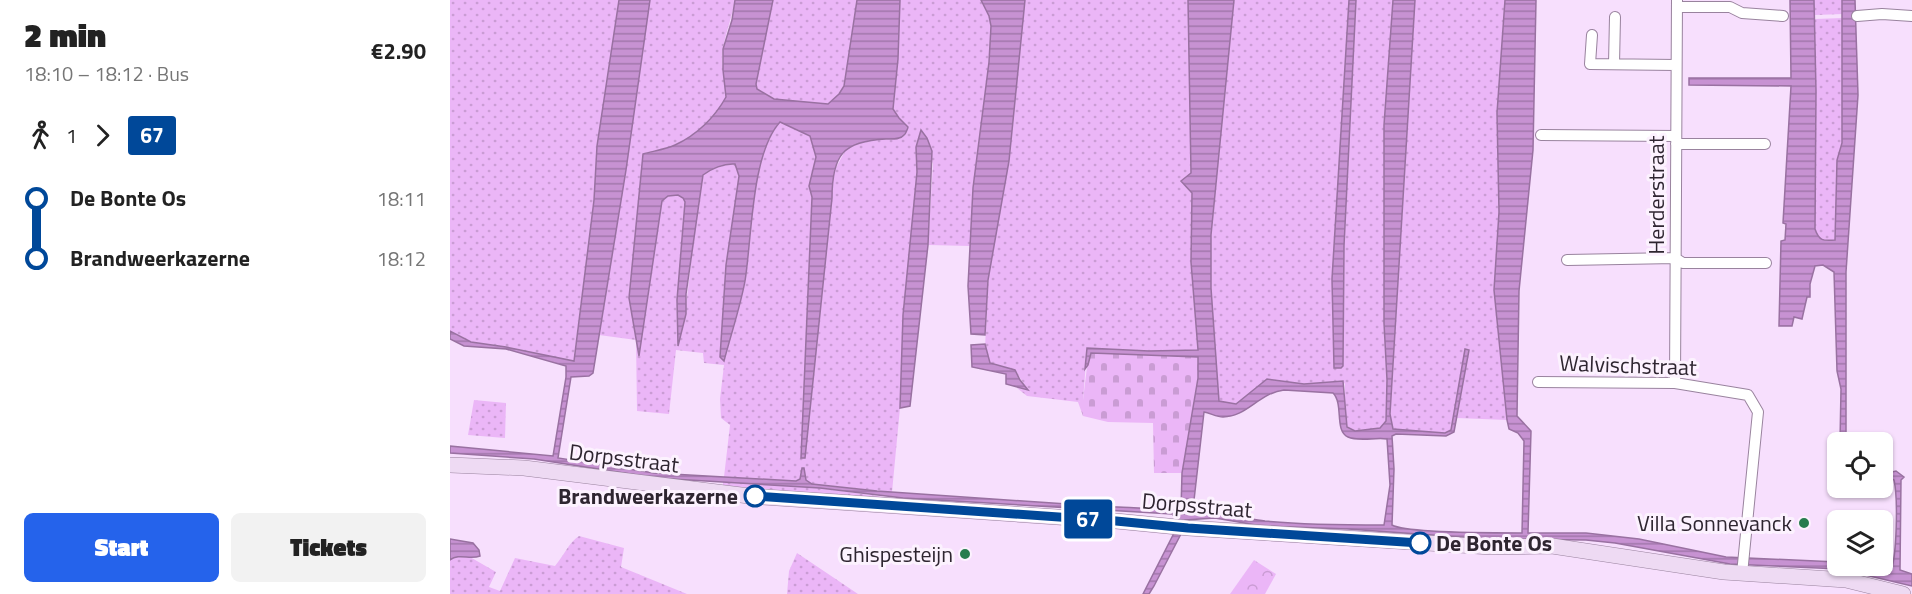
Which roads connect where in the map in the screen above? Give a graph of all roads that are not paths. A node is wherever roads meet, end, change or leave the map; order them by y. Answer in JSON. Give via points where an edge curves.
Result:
{"nodes":[{"id":1,"x":1677,"y":4,"type":"edge"},
{"id":2,"x":1614,"y":16,"type":"dead end"},
{"id":3,"x":1783,"y":16,"type":"dead end"},
{"id":4,"x":1857,"y":16,"type":"dead end"},
{"id":5,"x":1912,"y":16,"type":"edge"},
{"id":6,"x":1592,"y":35,"type":"dead end"},
{"id":7,"x":1614,"y":64,"type":"junction"},
{"id":8,"x":1676,"y":65,"type":"junction"},
{"id":9,"x":1540,"y":135,"type":"dead end"},
{"id":10,"x":1676,"y":140,"type":"junction"},
{"id":11,"x":1765,"y":144,"type":"dead end"},
{"id":12,"x":1675,"y":258,"type":"junction"},
{"id":13,"x":1567,"y":260,"type":"dead end"},
{"id":14,"x":1766,"y":263,"type":"dead end"},
{"id":15,"x":1538,"y":382,"type":"dead end"},
{"id":16,"x":1675,"y":382,"type":"junction"},
{"id":17,"x":450,"y":465,"type":"edge"},
{"id":18,"x":1742,"y":570,"type":"junction"},
{"id":19,"x":1903,"y":594,"type":"edge"}],
"edges":[{"from":1,"to":3,"type":"street"},
{"from":1,"to":8,"type":"street","name":"Herderstraat"},
{"from":2,"to":7,"type":"street"},
{"from":4,"to":5,"type":"street"},
{"from":6,"to":7,"type":"street","via":[[1590,64]]},
{"from":7,"to":8,"type":"street"},
{"from":8,"to":10,"type":"street","name":"Herderstraat"},
{"from":9,"to":10,"type":"street"},
{"from":10,"to":11,"type":"street"},
{"from":10,"to":12,"type":"street","name":"Herderstraat"},
{"from":12,"to":13,"type":"street"},
{"from":12,"to":14,"type":"street","via":[[1683,263]]},
{"from":12,"to":16,"type":"street","name":"Herderstraat"},
{"from":15,"to":16,"type":"street","name":"Walvischstraat"},
{"from":16,"to":18,"type":"street","name":"Walvischstraat","via":[[1748,395],[1758,412]]},
{"from":17,"to":18,"type":"street","name":"Dorpsstraat","via":[[524,468],[749,496],[1491,547],[1552,546]]},
{"from":18,"to":19,"type":"street","name":"Dorpsstraat","via":[[1837,579]]}]}
